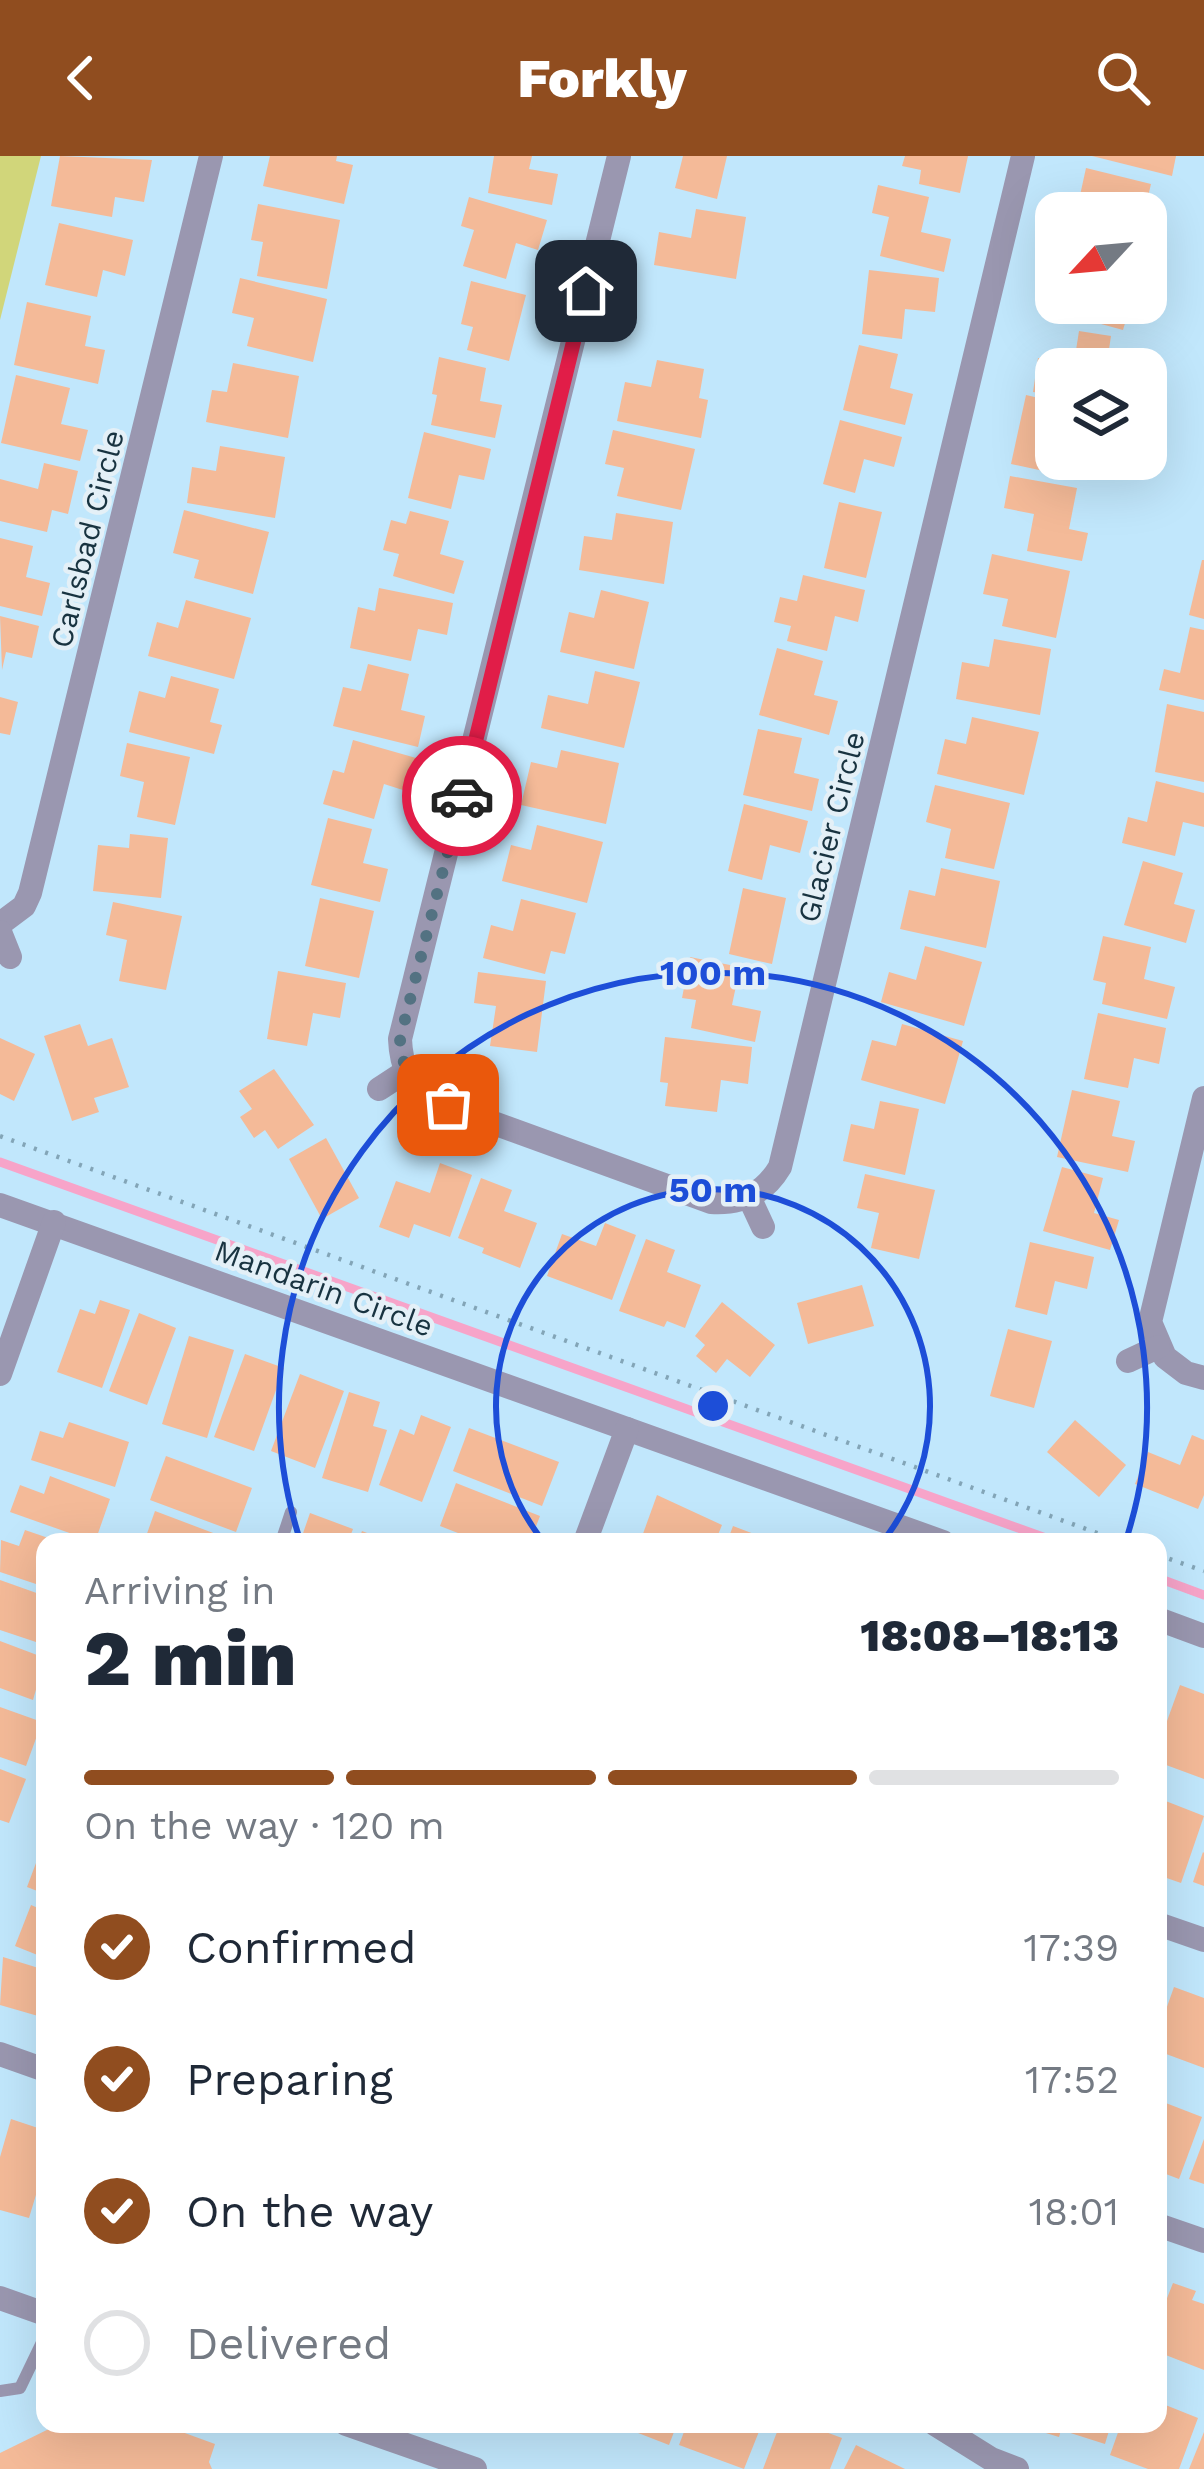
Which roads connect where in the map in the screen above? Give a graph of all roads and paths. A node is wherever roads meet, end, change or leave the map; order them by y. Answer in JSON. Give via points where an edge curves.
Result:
{"nodes":[{"id":1,"x":211,"y":156,"type":"edge"},
{"id":2,"x":619,"y":156,"type":"edge"},
{"id":3,"x":1023,"y":156,"type":"edge"},
{"id":4,"x":0,"y":928,"type":"edge"},
{"id":5,"x":10,"y":957,"type":"dead end"},
{"id":6,"x":405,"y":1072,"type":"junction"},
{"id":7,"x":379,"y":1088,"type":"dead end"},
{"id":8,"x":1204,"y":1098,"type":"edge"},
{"id":9,"x":0,"y":1136,"type":"edge"},
{"id":10,"x":749,"y":1197,"type":"junction"},
{"id":11,"x":0,"y":1205,"type":"edge"},
{"id":12,"x":54,"y":1222,"type":"junction"},
{"id":13,"x":764,"y":1227,"type":"dead end"},
{"id":14,"x":1158,"y":1347,"type":"junction"},
{"id":15,"x":1128,"y":1361,"type":"dead end"},
{"id":16,"x":0,"y":1374,"type":"edge"},
{"id":17,"x":1204,"y":1378,"type":"edge"},
{"id":18,"x":627,"y":1429,"type":"junction"},
{"id":19,"x":291,"y":1512,"type":"dead end"},
{"id":20,"x":284,"y":1533,"type":"edge"},
{"id":21,"x":588,"y":1533,"type":"edge"},
{"id":22,"x":918,"y":1533,"type":"edge"},
{"id":23,"x":1097,"y":1533,"type":"edge"},
{"id":24,"x":1167,"y":1558,"type":"edge"},
{"id":25,"x":1204,"y":1571,"type":"edge"},
{"id":26,"x":1167,"y":1622,"type":"edge"},
{"id":27,"x":1204,"y":1636,"type":"edge"},
{"id":28,"x":1167,"y":1927,"type":"edge"},
{"id":29,"x":1204,"y":1940,"type":"edge"},
{"id":30,"x":0,"y":2054,"type":"edge"},
{"id":31,"x":36,"y":2067,"type":"edge"},
{"id":32,"x":1167,"y":2228,"type":"edge"},
{"id":33,"x":1204,"y":2241,"type":"edge"},
{"id":34,"x":0,"y":2298,"type":"edge"},
{"id":35,"x":36,"y":2311,"type":"edge"},
{"id":36,"x":36,"y":2355,"type":"edge"},
{"id":37,"x":0,"y":2391,"type":"edge"},
{"id":38,"x":372,"y":2433,"type":"edge"},
{"id":39,"x":949,"y":2433,"type":"edge"},
{"id":40,"x":475,"y":2469,"type":"edge"},
{"id":41,"x":1017,"y":2469,"type":"edge"}],
"edges":[{"from":1,"to":4,"type":"street","name":"Carlsbad Circle","via":[[30,893]]},
{"from":2,"to":6,"type":"street","via":[[400,1039]]},
{"from":3,"to":10,"type":"street","name":"Glacier Circle","via":[[780,1167]]},
{"from":4,"to":5,"type":"street"},
{"from":6,"to":7,"type":"street"},
{"from":6,"to":10,"type":"street","via":[[433,1101],[712,1202]]},
{"from":8,"to":14,"type":"street","via":[[1150,1312]]},
{"from":9,"to":23,"type":"path"},
{"from":10,"to":13,"type":"street"},
{"from":11,"to":12,"type":"street","name":"Mandarin Circle"},
{"from":12,"to":16,"type":"street"},
{"from":12,"to":18,"type":"street","name":"Mandarin Circle"},
{"from":14,"to":15,"type":"street"},
{"from":14,"to":17,"type":"street","via":[[1174,1367]]},
{"from":18,"to":21,"type":"street"},
{"from":18,"to":22,"type":"street","name":"Mandarin Circle"},
{"from":19,"to":20,"type":"lane"},
{"from":24,"to":25,"type":"path"},
{"from":26,"to":27,"type":"street"},
{"from":28,"to":29,"type":"street"},
{"from":30,"to":31,"type":"street"},
{"from":32,"to":33,"type":"street"},
{"from":34,"to":35,"type":"street"},
{"from":36,"to":37,"type":"lane","via":[[20,2388]]},
{"from":38,"to":40,"type":"street"},
{"from":39,"to":41,"type":"street"}]}
